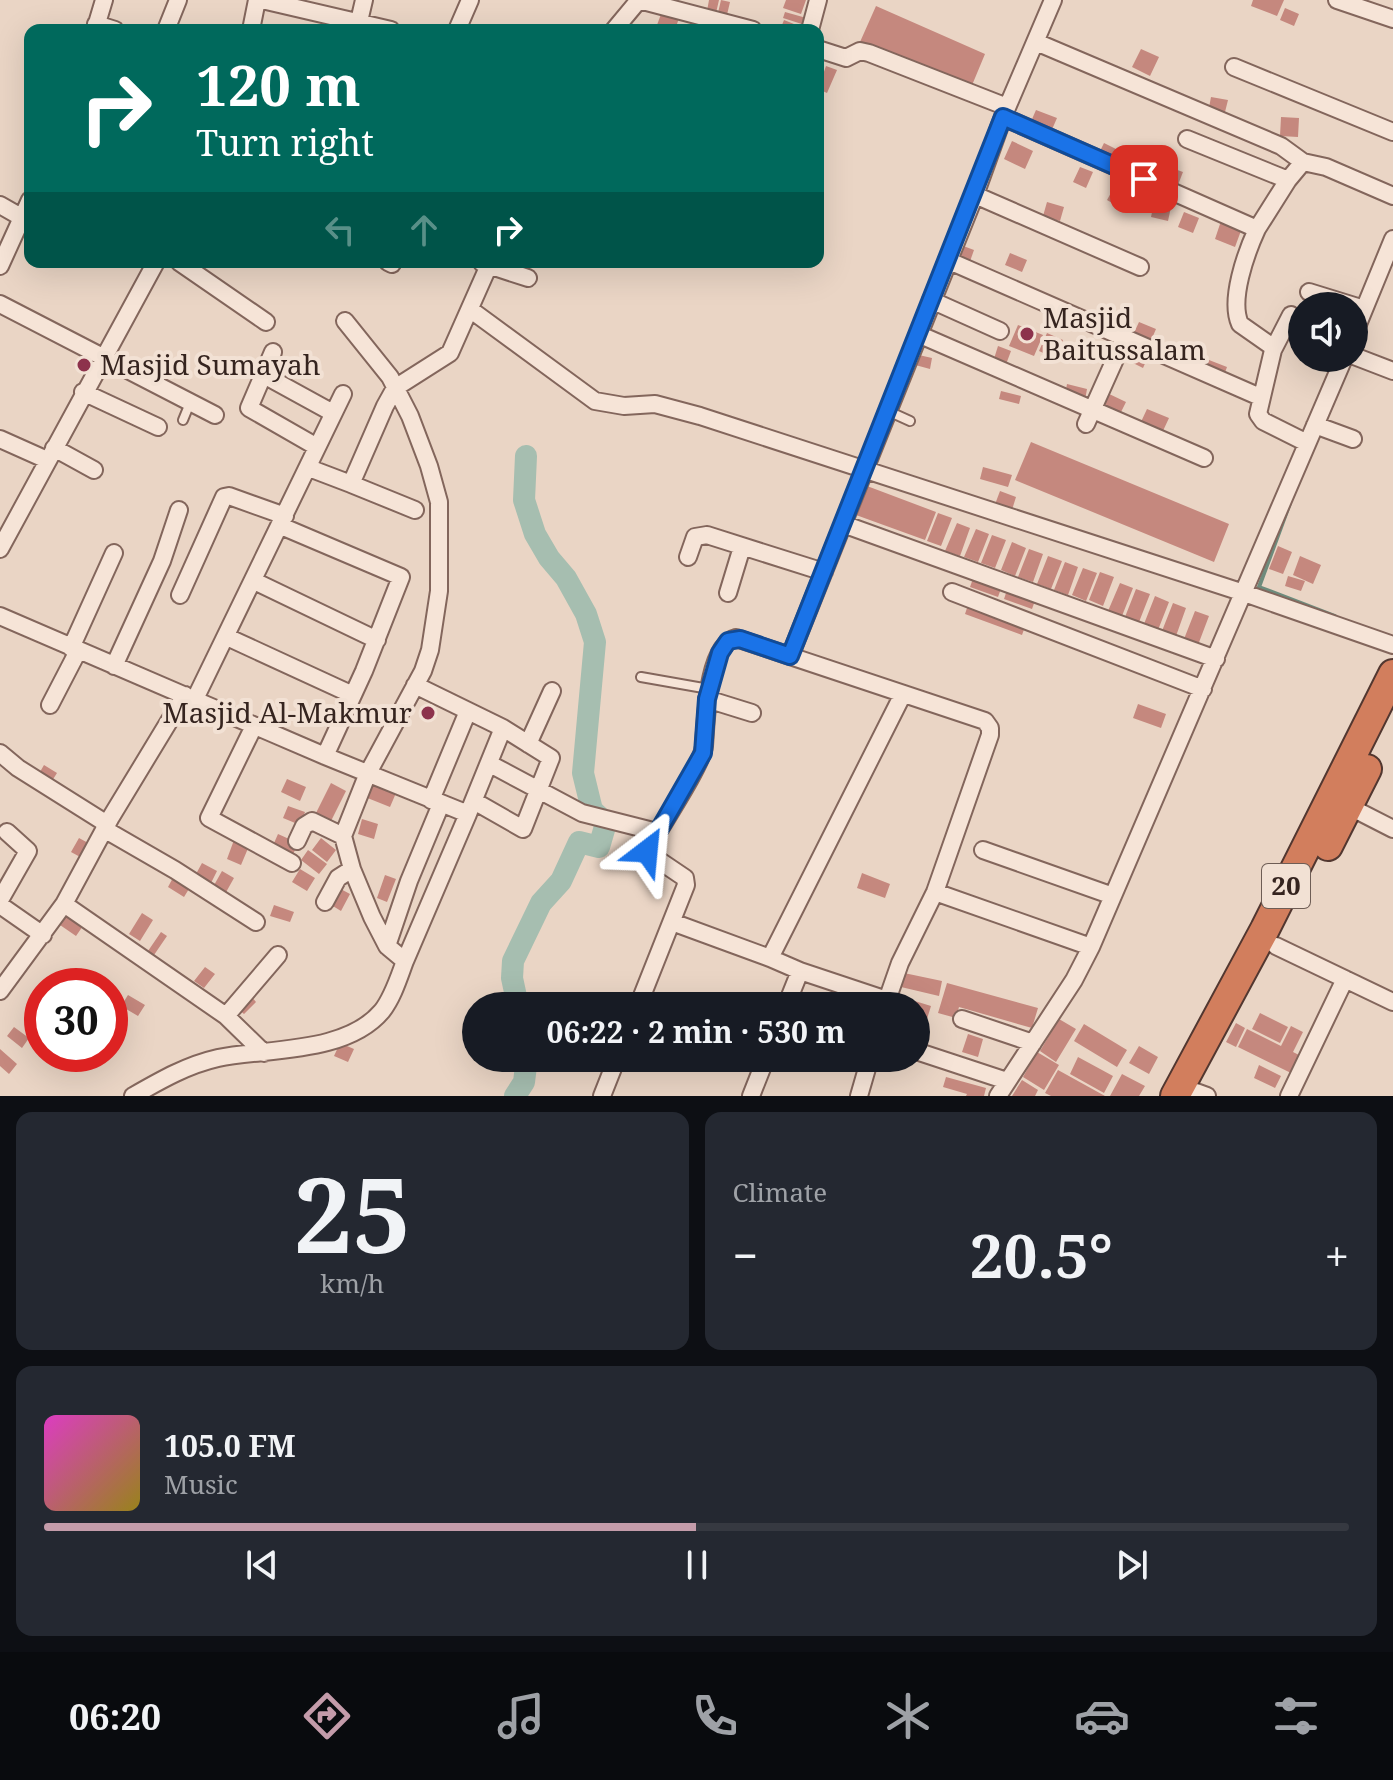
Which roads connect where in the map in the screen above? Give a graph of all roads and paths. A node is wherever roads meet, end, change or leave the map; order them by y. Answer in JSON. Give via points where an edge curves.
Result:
{"nodes":[{"id":1,"x":104,"y":0,"type":"edge"},
{"id":2,"x":178,"y":0,"type":"edge"},
{"id":3,"x":259,"y":0,"type":"edge"},
{"id":4,"x":364,"y":0,"type":"edge"},
{"id":5,"x":470,"y":0,"type":"edge"},
{"id":6,"x":818,"y":0,"type":"edge"},
{"id":7,"x":1053,"y":0,"type":"edge"},
{"id":8,"x":1337,"y":0,"type":"edge"},
{"id":9,"x":636,"y":3,"type":"edge"},
{"id":10,"x":698,"y":7,"type":"edge"},
{"id":11,"x":1393,"y":19,"type":"edge"},
{"id":12,"x":97,"y":24,"type":"edge"},
{"id":13,"x":168,"y":24,"type":"edge"},
{"id":14,"x":253,"y":24,"type":"edge"},
{"id":15,"x":350,"y":24,"type":"edge"},
{"id":16,"x":358,"y":24,"type":"edge"},
{"id":17,"x":460,"y":24,"type":"edge"},
{"id":18,"x":619,"y":24,"type":"edge"},
{"id":19,"x":711,"y":24,"type":"edge"},
{"id":20,"x":812,"y":24,"type":"edge"},
{"id":21,"x":1036,"y":42,"type":"junction"},
{"id":22,"x":824,"y":51,"type":"edge"},
{"id":23,"x":1234,"y":67,"type":"dead end"},
{"id":24,"x":1005,"y":112,"type":"junction"},
{"id":25,"x":1393,"y":132,"type":"edge"},
{"id":26,"x":1187,"y":139,"type":"dead end"},
{"id":27,"x":1303,"y":162,"type":"junction"},
{"id":28,"x":1288,"y":180,"type":"junction"},
{"id":29,"x":975,"y":195,"type":"junction"},
{"id":30,"x":1393,"y":196,"type":"edge"},
{"id":31,"x":0,"y":205,"type":"edge"},
{"id":32,"x":24,"y":211,"type":"edge"},
{"id":33,"x":21,"y":217,"type":"junction"},
{"id":34,"x":1257,"y":229,"type":"junction"},
{"id":35,"x":1391,"y":247,"type":"edge"},
{"id":36,"x":947,"y":260,"type":"junction"},
{"id":37,"x":0,"y":266,"type":"edge"},
{"id":38,"x":1140,"y":267,"type":"dead end"},
{"id":39,"x":153,"y":268,"type":"edge"},
{"id":40,"x":188,"y":268,"type":"edge"},
{"id":41,"x":484,"y":268,"type":"edge"},
{"id":42,"x":497,"y":268,"type":"edge"},
{"id":43,"x":528,"y":278,"type":"dead end"},
{"id":44,"x":931,"y":300,"type":"junction"},
{"id":45,"x":1368,"y":300,"type":"edge"},
{"id":46,"x":0,"y":304,"type":"edge"},
{"id":47,"x":471,"y":310,"type":"junction"},
{"id":48,"x":345,"y":321,"type":"dead end"},
{"id":49,"x":1288,"y":321,"type":"edge"},
{"id":50,"x":266,"y":322,"type":"dead end"},
{"id":51,"x":1000,"y":331,"type":"dead end"},
{"id":52,"x":918,"y":334,"type":"junction"},
{"id":53,"x":1125,"y":337,"type":"junction"},
{"id":54,"x":1273,"y":350,"type":"junction"},
{"id":55,"x":273,"y":352,"type":"dead end"},
{"id":56,"x":102,"y":358,"type":"junction"},
{"id":57,"x":1368,"y":361,"type":"edge"},
{"id":58,"x":1393,"y":371,"type":"edge"},
{"id":59,"x":1339,"y":372,"type":"edge"},
{"id":60,"x":262,"y":374,"type":"junction"},
{"id":61,"x":395,"y":388,"type":"junction"},
{"id":62,"x":83,"y":392,"type":"junction"},
{"id":63,"x":343,"y":394,"type":"dead end"},
{"id":64,"x":1260,"y":397,"type":"junction"},
{"id":65,"x":190,"y":403,"type":"junction"},
{"id":66,"x":887,"y":411,"type":"junction"},
{"id":67,"x":333,"y":413,"type":"junction"},
{"id":68,"x":215,"y":415,"type":"dead end"},
{"id":69,"x":1090,"y":416,"type":"junction"},
{"id":70,"x":183,"y":420,"type":"dead end"},
{"id":71,"x":910,"y":421,"type":"dead end"},
{"id":72,"x":158,"y":427,"type":"dead end"},
{"id":73,"x":1318,"y":427,"type":"junction"},
{"id":74,"x":0,"y":439,"type":"edge"},
{"id":75,"x":1353,"y":439,"type":"dead end"},
{"id":76,"x":1307,"y":443,"type":"junction"},
{"id":77,"x":317,"y":447,"type":"junction"},
{"id":78,"x":51,"y":454,"type":"junction"},
{"id":79,"x":1204,"y":458,"type":"dead end"},
{"id":80,"x":309,"y":468,"type":"junction"},
{"id":81,"x":94,"y":470,"type":"dead end"},
{"id":82,"x":863,"y":472,"type":"junction"},
{"id":83,"x":351,"y":484,"type":"junction"},
{"id":84,"x":179,"y":510,"type":"dead end"},
{"id":85,"x":415,"y":510,"type":"dead end"},
{"id":86,"x":7,"y":521,"type":"edge"},
{"id":87,"x":283,"y":521,"type":"junction"},
{"id":88,"x":843,"y":524,"type":"junction"},
{"id":89,"x":742,"y":547,"type":"junction"},
{"id":90,"x":0,"y":549,"type":"edge"},
{"id":91,"x":114,"y":553,"type":"dead end"},
{"id":92,"x":688,"y":557,"type":"dead end"},
{"id":93,"x":824,"y":572,"type":"junction"},
{"id":94,"x":254,"y":581,"type":"junction"},
{"id":95,"x":952,"y":592,"type":"dead end"},
{"id":96,"x":728,"y":593,"type":"dead end"},
{"id":97,"x":1244,"y":593,"type":"junction"},
{"id":98,"x":180,"y":595,"type":"dead end"},
{"id":99,"x":0,"y":616,"type":"edge"},
{"id":100,"x":227,"y":637,"type":"junction"},
{"id":101,"x":377,"y":640,"type":"junction"},
{"id":102,"x":1393,"y":645,"type":"edge"},
{"id":103,"x":74,"y":650,"type":"junction"},
{"id":104,"x":790,"y":656,"type":"junction"},
{"id":105,"x":1216,"y":659,"type":"junction"},
{"id":106,"x":114,"y":666,"type":"junction"},
{"id":107,"x":1393,"y":674,"type":"edge"},
{"id":108,"x":641,"y":677,"type":"dead end"},
{"id":109,"x":415,"y":685,"type":"junction"},
{"id":110,"x":1203,"y":689,"type":"junction"},
{"id":111,"x":552,"y":691,"type":"dead end"},
{"id":112,"x":708,"y":694,"type":"junction"},
{"id":113,"x":903,"y":694,"type":"junction"},
{"id":114,"x":353,"y":695,"type":"junction"},
{"id":115,"x":190,"y":697,"type":"junction"},
{"id":116,"x":50,"y":705,"type":"dead end"},
{"id":117,"x":468,"y":711,"type":"junction"},
{"id":118,"x":752,"y":713,"type":"dead end"},
{"id":119,"x":1393,"y":714,"type":"edge"},
{"id":120,"x":254,"y":726,"type":"junction"},
{"id":121,"x":503,"y":728,"type":"junction"},
{"id":122,"x":528,"y":744,"type":"junction"},
{"id":123,"x":0,"y":753,"type":"edge"},
{"id":124,"x":325,"y":756,"type":"junction"},
{"id":125,"x":490,"y":764,"type":"junction"},
{"id":126,"x":368,"y":773,"type":"junction"},
{"id":127,"x":540,"y":790,"type":"junction"},
{"id":128,"x":436,"y":802,"type":"junction"},
{"id":129,"x":1348,"y":806,"type":"junction"},
{"id":130,"x":471,"y":808,"type":"junction"},
{"id":131,"x":106,"y":827,"type":"junction"},
{"id":132,"x":1393,"y":829,"type":"edge"},
{"id":133,"x":7,"y":832,"type":"dead end"},
{"id":134,"x":657,"y":832,"type":"junction"},
{"id":135,"x":343,"y":836,"type":"junction"},
{"id":136,"x":297,"y":841,"type":"dead end"},
{"id":137,"x":983,"y":850,"type":"dead end"},
{"id":138,"x":292,"y":863,"type":"dead end"},
{"id":139,"x":352,"y":869,"type":"junction"},
{"id":140,"x":935,"y":892,"type":"junction"},
{"id":141,"x":1113,"y":896,"type":"junction"},
{"id":142,"x":0,"y":902,"type":"edge"},
{"id":143,"x":325,"y":902,"type":"dead end"},
{"id":144,"x":64,"y":904,"type":"junction"},
{"id":145,"x":256,"y":922,"type":"dead end"},
{"id":146,"x":672,"y":922,"type":"junction"},
{"id":147,"x":43,"y":935,"type":"junction"},
{"id":148,"x":387,"y":946,"type":"junction"},
{"id":149,"x":1276,"y":946,"type":"junction"},
{"id":150,"x":1091,"y":947,"type":"junction"},
{"id":151,"x":278,"y":955,"type":"dead end"},
{"id":152,"x":770,"y":958,"type":"junction"},
{"id":153,"x":405,"y":961,"type":"junction"},
{"id":154,"x":800,"y":971,"type":"junction"},
{"id":155,"x":1345,"y":979,"type":"junction"},
{"id":156,"x":0,"y":991,"type":"edge"},
{"id":157,"x":644,"y":992,"type":"edge"},
{"id":158,"x":792,"y":992,"type":"edge"},
{"id":159,"x":856,"y":992,"type":"edge"},
{"id":160,"x":890,"y":992,"type":"edge"},
{"id":161,"x":1393,"y":1002,"type":"edge"},
{"id":162,"x":226,"y":1016,"type":"junction"},
{"id":163,"x":962,"y":1019,"type":"dead end"},
{"id":164,"x":1033,"y":1043,"type":"junction"},
{"id":165,"x":264,"y":1053,"type":"junction"},
{"id":166,"x":930,"y":1056,"type":"edge"},
{"id":167,"x":611,"y":1072,"type":"edge"},
{"id":168,"x":760,"y":1072,"type":"edge"},
{"id":169,"x":866,"y":1072,"type":"edge"},
{"id":170,"x":1007,"y":1081,"type":"junction"},
{"id":171,"x":1193,"y":1095,"type":"edge"},
{"id":172,"x":133,"y":1096,"type":"edge"},
{"id":173,"x":602,"y":1096,"type":"edge"},
{"id":174,"x":751,"y":1096,"type":"edge"},
{"id":175,"x":859,"y":1096,"type":"edge"},
{"id":176,"x":998,"y":1096,"type":"edge"},
{"id":177,"x":1289,"y":1096,"type":"edge"}],
"edges":[{"from":1,"to":12,"type":"street"},
{"from":2,"to":13,"type":"street"},
{"from":3,"to":14,"type":"street"},
{"from":3,"to":15,"type":"street"},
{"from":4,"to":16,"type":"street"},
{"from":5,"to":17,"type":"street"},
{"from":6,"to":20,"type":"street"},
{"from":7,"to":21,"type":"street"},
{"from":8,"to":11,"type":"street"},
{"from":9,"to":10,"type":"street"},
{"from":9,"to":18,"type":"street"},
{"from":10,"to":19,"type":"street"},
{"from":21,"to":24,"type":"street"},
{"from":21,"to":27,"type":"street","via":[[1281,146]]},
{"from":22,"to":24,"type":"street","via":[[846,58],[862,51]]},
{"from":23,"to":25,"type":"street"},
{"from":24,"to":29,"type":"street"},
{"from":24,"to":34,"type":"street"},
{"from":26,"to":28,"type":"street"},
{"from":27,"to":28,"type":"street"},
{"from":27,"to":30,"type":"street"},
{"from":28,"to":34,"type":"street"},
{"from":29,"to":36,"type":"street"},
{"from":29,"to":38,"type":"street"},
{"from":31,"to":33,"type":"street"},
{"from":32,"to":33,"type":"street"},
{"from":33,"to":37,"type":"street"},
{"from":34,"to":54,"type":"street","via":[[1243,266],[1236,314],[1240,324]]},
{"from":35,"to":45,"type":"street"},
{"from":36,"to":44,"type":"street"},
{"from":36,"to":53,"type":"street"},
{"from":39,"to":56,"type":"street"},
{"from":40,"to":50,"type":"street"},
{"from":41,"to":47,"type":"street"},
{"from":42,"to":43,"type":"street"},
{"from":44,"to":51,"type":"street"},
{"from":44,"to":52,"type":"street"},
{"from":46,"to":56,"type":"street"},
{"from":47,"to":61,"type":"street","via":[[450,353]]},
{"from":47,"to":82,"type":"street","via":[[595,401],[666,406]]},
{"from":48,"to":61,"type":"street"},
{"from":49,"to":54,"type":"street"},
{"from":52,"to":66,"type":"street"},
{"from":52,"to":69,"type":"street"},
{"from":53,"to":64,"type":"street"},
{"from":53,"to":69,"type":"street"},
{"from":54,"to":64,"type":"street"},
{"from":55,"to":60,"type":"street"},
{"from":56,"to":62,"type":"street"},
{"from":56,"to":65,"type":"street"},
{"from":57,"to":58,"type":"street"},
{"from":59,"to":73,"type":"street"},
{"from":60,"to":67,"type":"street"},
{"from":60,"to":77,"type":"street","via":[[249,408]]},
{"from":61,"to":83,"type":"street"},
{"from":61,"to":109,"type":"street","via":[[439,502],[437,614]]},
{"from":62,"to":72,"type":"street"},
{"from":62,"to":78,"type":"street"},
{"from":63,"to":67,"type":"street"},
{"from":64,"to":76,"type":"street","via":[[1260,418]]},
{"from":65,"to":68,"type":"street"},
{"from":65,"to":70,"type":"lane"},
{"from":66,"to":71,"type":"lane"},
{"from":66,"to":82,"type":"street"},
{"from":67,"to":77,"type":"street"},
{"from":69,"to":79,"type":"street"},
{"from":73,"to":75,"type":"street"},
{"from":73,"to":76,"type":"street"},
{"from":74,"to":78,"type":"street"},
{"from":76,"to":97,"type":"street"},
{"from":77,"to":80,"type":"street"},
{"from":78,"to":81,"type":"street"},
{"from":78,"to":86,"type":"street"},
{"from":80,"to":83,"type":"street"},
{"from":80,"to":87,"type":"street"},
{"from":82,"to":88,"type":"street"},
{"from":82,"to":97,"type":"street"},
{"from":83,"to":85,"type":"street"},
{"from":84,"to":106,"type":"street"},
{"from":86,"to":90,"type":"street"},
{"from":87,"to":94,"type":"street"},
{"from":87,"to":98,"type":"street","via":[[224,497]]},
{"from":87,"to":101,"type":"street","via":[[401,577]]},
{"from":88,"to":93,"type":"street"},
{"from":88,"to":105,"type":"street"},
{"from":89,"to":92,"type":"street","via":[[700,534]]},
{"from":89,"to":93,"type":"street"},
{"from":89,"to":96,"type":"street"},
{"from":91,"to":103,"type":"street"},
{"from":93,"to":104,"type":"street"},
{"from":94,"to":100,"type":"street"},
{"from":94,"to":101,"type":"street"},
{"from":95,"to":110,"type":"street"},
{"from":97,"to":102,"type":"street"},
{"from":97,"to":105,"type":"street"},
{"from":99,"to":103,"type":"street"},
{"from":100,"to":114,"type":"street"},
{"from":100,"to":115,"type":"street"},
{"from":101,"to":114,"type":"street"},
{"from":103,"to":106,"type":"street"},
{"from":103,"to":116,"type":"street"},
{"from":104,"to":112,"type":"street","via":[[731,639],[720,653]]},
{"from":104,"to":113,"type":"street"},
{"from":105,"to":110,"type":"street"},
{"from":106,"to":115,"type":"street"},
{"from":107,"to":171,"type":"highway","number":"20","via":[[1265,929]]},
{"from":108,"to":112,"type":"lane"},
{"from":109,"to":117,"type":"street"},
{"from":109,"to":126,"type":"street"},
{"from":110,"to":141,"type":"street"},
{"from":111,"to":122,"type":"street"},
{"from":112,"to":118,"type":"street"},
{"from":112,"to":134,"type":"street","via":[[703,753]]},
{"from":113,"to":140,"type":"street","via":[[985,721],[991,729]]},
{"from":113,"to":152,"type":"street"},
{"from":114,"to":124,"type":"street"},
{"from":115,"to":120,"type":"street"},
{"from":115,"to":131,"type":"street"},
{"from":117,"to":121,"type":"street"},
{"from":117,"to":128,"type":"street"},
{"from":119,"to":129,"type":"highway","number":"20"},
{"from":120,"to":124,"type":"street"},
{"from":120,"to":138,"type":"street","via":[[208,817]]},
{"from":121,"to":122,"type":"street"},
{"from":121,"to":125,"type":"street"},
{"from":122,"to":127,"type":"street","via":[[551,758]]},
{"from":123,"to":131,"type":"street"},
{"from":124,"to":126,"type":"street"},
{"from":125,"to":127,"type":"street"},
{"from":125,"to":130,"type":"street"},
{"from":126,"to":128,"type":"street"},
{"from":126,"to":135,"type":"street"},
{"from":127,"to":130,"type":"street","via":[[521,829]]},
{"from":127,"to":134,"type":"street","via":[[582,813]]},
{"from":128,"to":130,"type":"street"},
{"from":128,"to":148,"type":"street"},
{"from":129,"to":132,"type":"street"},
{"from":129,"to":149,"type":"highway","number":"20"},
{"from":130,"to":153,"type":"street"},
{"from":131,"to":144,"type":"street"},
{"from":131,"to":145,"type":"street"},
{"from":133,"to":142,"type":"street","via":[[28,851]]},
{"from":134,"to":146,"type":"street","via":[[648,852],[686,881]]},
{"from":135,"to":136,"type":"street","via":[[312,821]]},
{"from":135,"to":139,"type":"street"},
{"from":137,"to":141,"type":"street"},
{"from":139,"to":143,"type":"street","via":[[338,878]]},
{"from":139,"to":148,"type":"street"},
{"from":140,"to":150,"type":"street"},
{"from":140,"to":160,"type":"street"},
{"from":141,"to":150,"type":"street"},
{"from":142,"to":147,"type":"street"},
{"from":144,"to":147,"type":"street"},
{"from":144,"to":162,"type":"street"},
{"from":146,"to":152,"type":"street"},
{"from":146,"to":157,"type":"street"},
{"from":147,"to":156,"type":"street"},
{"from":148,"to":153,"type":"street"},
{"from":149,"to":155,"type":"street"},
{"from":149,"to":171,"type":"highway","number":"20"},
{"from":150,"to":164,"type":"street"},
{"from":151,"to":162,"type":"street"},
{"from":152,"to":154,"type":"street"},
{"from":153,"to":165,"type":"street","via":[[384,1008],[364,1026],[300,1049]]},
{"from":154,"to":158,"type":"street"},
{"from":154,"to":159,"type":"street"},
{"from":155,"to":161,"type":"street"},
{"from":155,"to":177,"type":"street"},
{"from":162,"to":165,"type":"street"},
{"from":163,"to":164,"type":"street"},
{"from":164,"to":170,"type":"street"},
{"from":165,"to":172,"type":"street","via":[[200,1063]]},
{"from":166,"to":170,"type":"street"},
{"from":167,"to":173,"type":"street"},
{"from":168,"to":174,"type":"street"},
{"from":169,"to":175,"type":"street"},
{"from":170,"to":176,"type":"street"}]}
